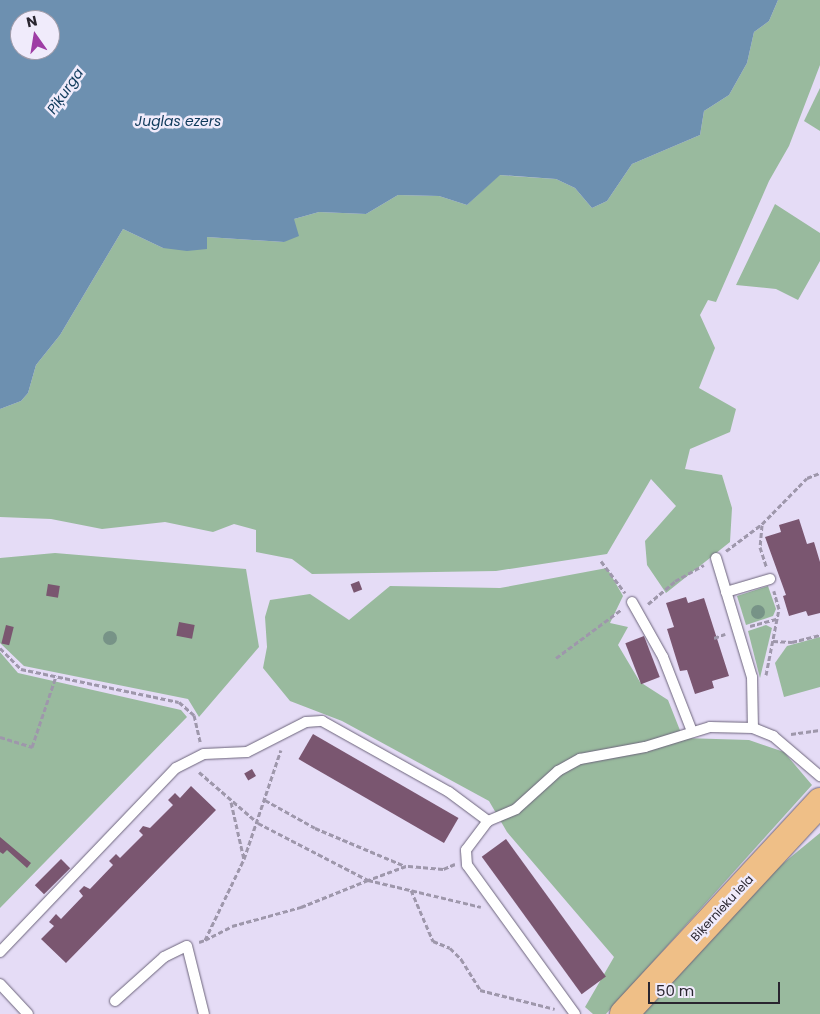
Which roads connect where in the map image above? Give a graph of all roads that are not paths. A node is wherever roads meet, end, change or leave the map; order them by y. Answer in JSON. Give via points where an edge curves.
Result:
{"nodes":[{"id":1,"x":716,"y":558,"type":"road end"},
{"id":2,"x":770,"y":579,"type":"road end"},
{"id":3,"x":726,"y":592,"type":"junction"},
{"id":4,"x":632,"y":602,"type":"road end"},
{"id":5,"x":753,"y":728,"type":"junction"},
{"id":6,"x":691,"y":730,"type":"junction"},
{"id":7,"x":820,"y":776,"type":"edge"},
{"id":8,"x":820,"y":802,"type":"edge"},
{"id":9,"x":488,"y":822,"type":"junction"},
{"id":10,"x":0,"y":952,"type":"edge"},
{"id":11,"x":0,"y":984,"type":"edge"},
{"id":12,"x":115,"y":1001,"type":"dead end"},
{"id":13,"x":28,"y":1014,"type":"edge"},
{"id":14,"x":204,"y":1014,"type":"edge"},
{"id":15,"x":575,"y":1014,"type":"edge"},
{"id":16,"x":624,"y":1014,"type":"edge"}],
"edges":[{"from":1,"to":3,"type":"lane"},
{"from":2,"to":3,"type":"lane"},
{"from":3,"to":5,"type":"lane","via":[[752,688]]},
{"from":4,"to":6,"type":"lane","via":[[663,657]]},
{"from":5,"to":6,"type":"lane"},
{"from":5,"to":7,"type":"lane","via":[[773,736]]},
{"from":6,"to":9,"type":"lane","via":[[645,747],[580,759],[558,771],[516,809]]},
{"from":8,"to":16,"type":"main road","name":"Biķernieku iela"},
{"from":9,"to":10,"type":"lane","via":[[449,792],[322,721],[306,722],[247,752],[204,754],[187,761],[160,783]]},
{"from":9,"to":15,"type":"lane","via":[[466,850],[467,865]]},
{"from":11,"to":13,"type":"lane"},
{"from":12,"to":14,"type":"lane","via":[[164,957],[187,946]]}]}
